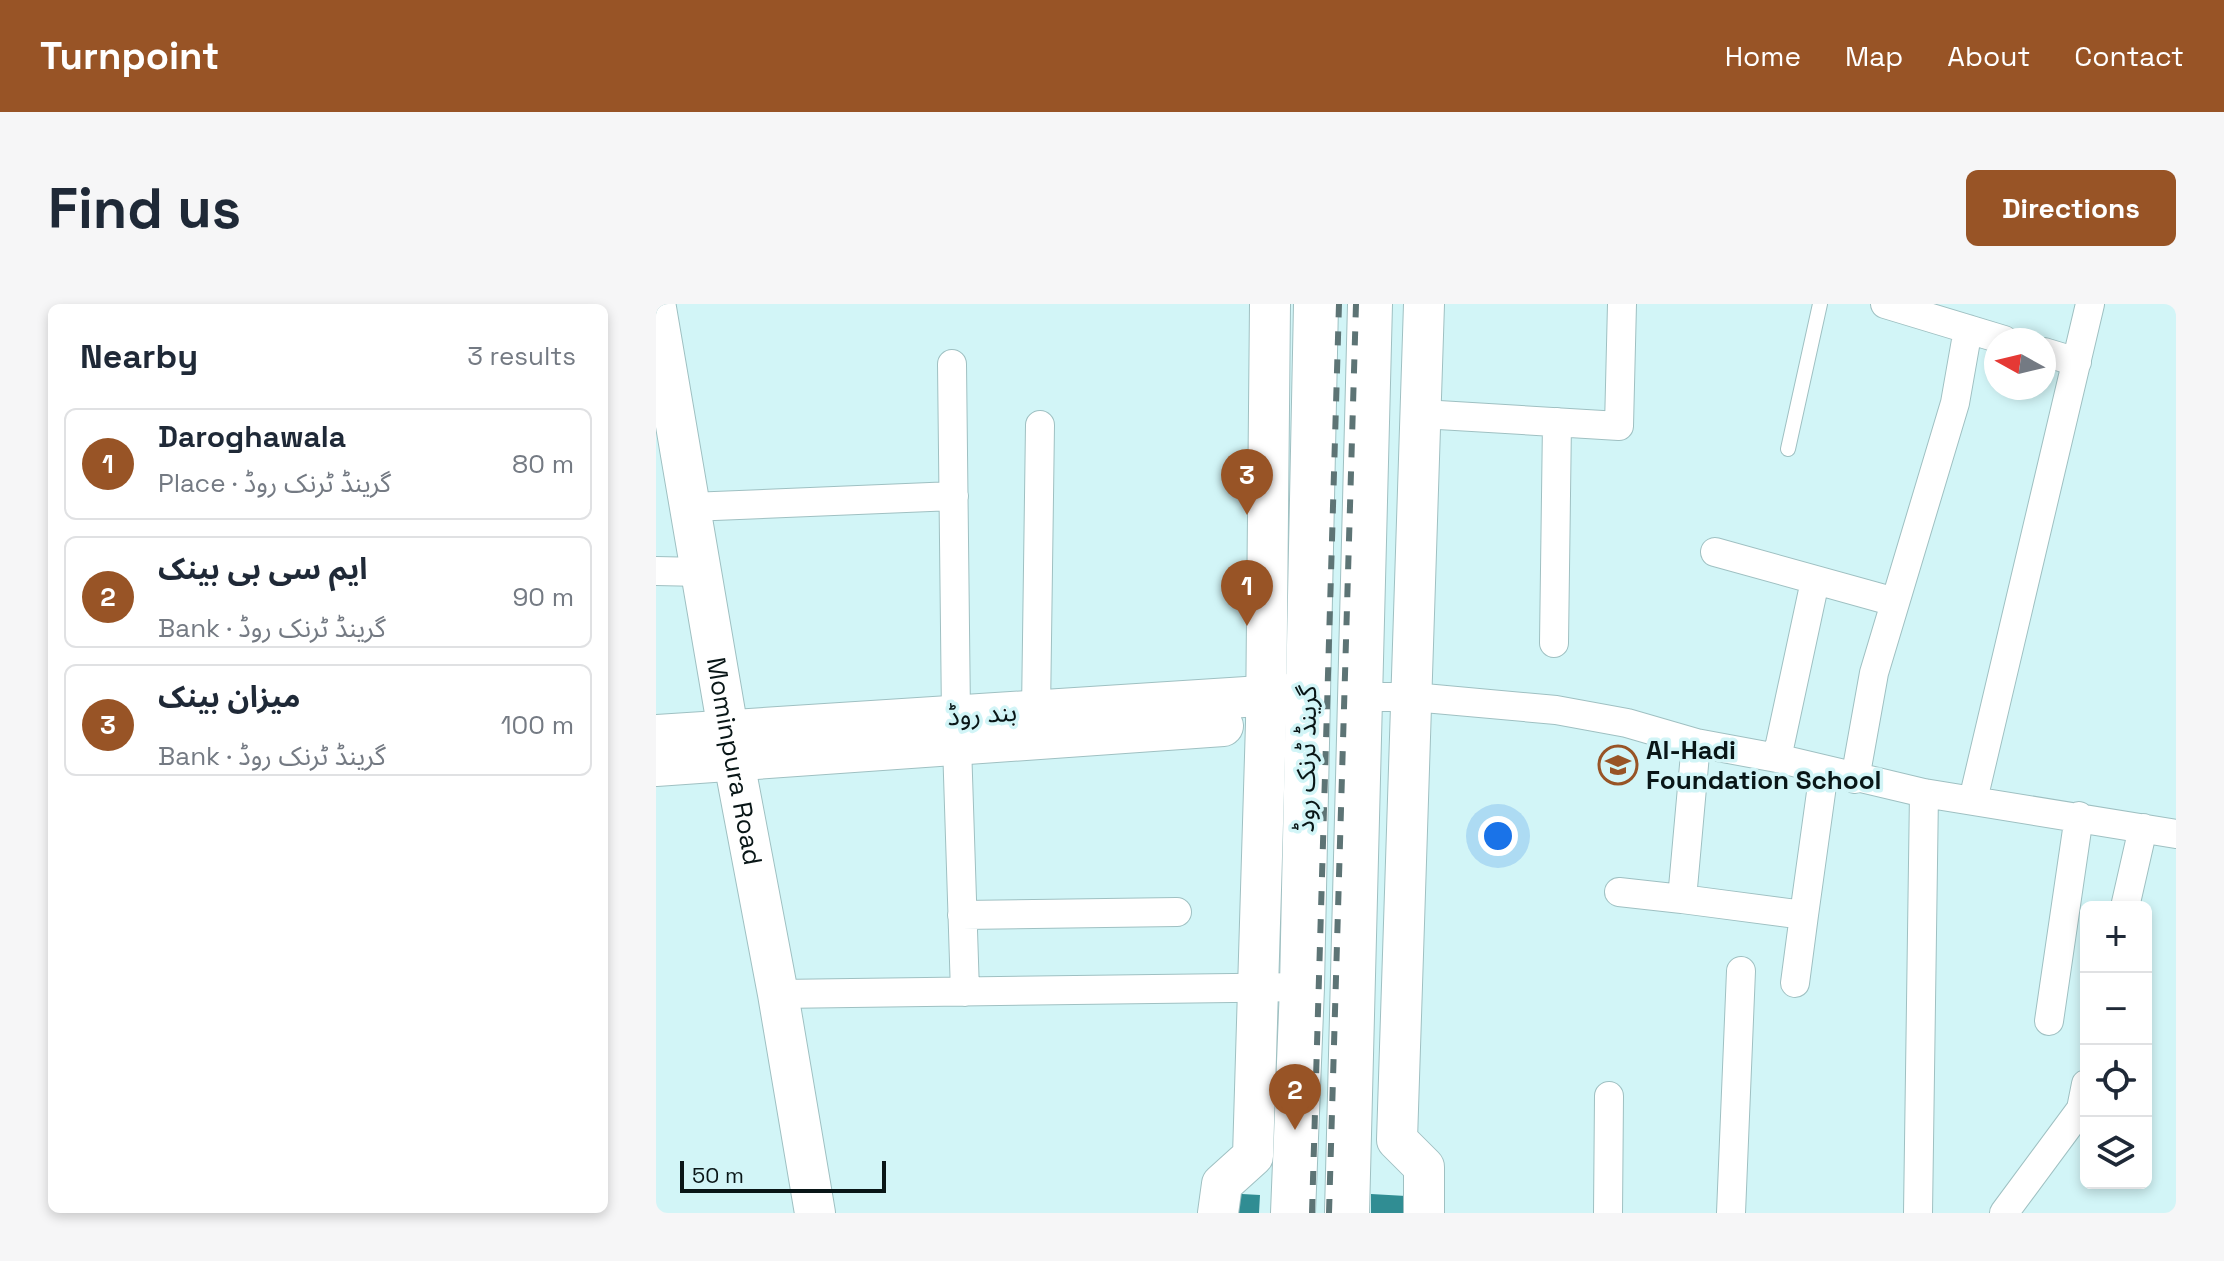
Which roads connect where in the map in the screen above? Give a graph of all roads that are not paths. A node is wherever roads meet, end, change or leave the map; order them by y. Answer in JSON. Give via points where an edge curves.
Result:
{"nodes":[{"id":1,"x":1270,"y":304,"type":"edge"},
{"id":2,"x":1316,"y":304,"type":"edge"},
{"id":3,"x":1370,"y":304,"type":"edge"},
{"id":4,"x":1424,"y":304,"type":"edge"},
{"id":5,"x":1622,"y":304,"type":"edge"},
{"id":6,"x":1820,"y":304,"type":"edge"},
{"id":7,"x":1885,"y":304,"type":"edge"},
{"id":8,"x":2090,"y":304,"type":"edge"},
{"id":9,"x":656,"y":308,"type":"edge"},
{"id":10,"x":1968,"y":329,"type":"junction"},
{"id":11,"x":1984,"y":334,"type":"edge"},
{"id":12,"x":2056,"y":356,"type":"edge"},
{"id":13,"x":2077,"y":362,"type":"junction"},
{"id":14,"x":952,"y":364,"type":"dead end"},
{"id":15,"x":1422,"y":414,"type":"junction"},
{"id":16,"x":1557,"y":422,"type":"junction"},
{"id":17,"x":1040,"y":425,"type":"dead end"},
{"id":18,"x":1788,"y":449,"type":"dead end"},
{"id":19,"x":954,"y":496,"type":"junction"},
{"id":20,"x":690,"y":507,"type":"junction"},
{"id":21,"x":1715,"y":552,"type":"dead end"},
{"id":22,"x":656,"y":571,"type":"edge"},
{"id":23,"x":701,"y":572,"type":"junction"},
{"id":24,"x":1815,"y":581,"type":"junction"},
{"id":25,"x":1895,"y":602,"type":"junction"},
{"id":26,"x":1554,"y":643,"type":"dead end"},
{"id":27,"x":1358,"y":697,"type":"junction"},
{"id":28,"x":1413,"y":697,"type":"junction"},
{"id":29,"x":1287,"y":708,"type":"junction"},
{"id":30,"x":1036,"y":711,"type":"junction"},
{"id":31,"x":956,"y":730,"type":"junction"},
{"id":32,"x":656,"y":735,"type":"edge"},
{"id":33,"x":1696,"y":743,"type":"junction"},
{"id":34,"x":732,"y":746,"type":"junction"},
{"id":35,"x":1777,"y":758,"type":"junction"},
{"id":36,"x":656,"y":766,"type":"edge"},
{"id":37,"x":1824,"y":771,"type":"junction"},
{"id":38,"x":1855,"y":779,"type":"junction"},
{"id":39,"x":1924,"y":793,"type":"junction"},
{"id":40,"x":1973,"y":800,"type":"junction"},
{"id":41,"x":2079,"y":816,"type":"junction"},
{"id":42,"x":2143,"y":828,"type":"junction"},
{"id":43,"x":2176,"y":834,"type":"edge"},
{"id":44,"x":1619,"y":892,"type":"dead end"},
{"id":45,"x":1682,"y":899,"type":"junction"},
{"id":46,"x":2126,"y":901,"type":"edge"},
{"id":47,"x":1177,"y":912,"type":"dead end"},
{"id":48,"x":962,"y":915,"type":"junction"},
{"id":49,"x":1804,"y":915,"type":"junction"},
{"id":50,"x":1741,"y":971,"type":"dead end"},
{"id":51,"x":1795,"y":983,"type":"dead end"},
{"id":52,"x":1302,"y":987,"type":"junction"},
{"id":53,"x":1259,"y":989,"type":"junction"},
{"id":54,"x":965,"y":992,"type":"junction"},
{"id":55,"x":778,"y":994,"type":"junction"},
{"id":56,"x":2049,"y":1021,"type":"dead end"},
{"id":57,"x":1609,"y":1096,"type":"dead end"},
{"id":58,"x":2080,"y":1110,"type":"edge"},
{"id":59,"x":815,"y":1213,"type":"edge"},
{"id":60,"x":1218,"y":1213,"type":"edge"},
{"id":61,"x":1293,"y":1213,"type":"edge"},
{"id":62,"x":1347,"y":1213,"type":"edge"},
{"id":63,"x":1424,"y":1213,"type":"edge"},
{"id":64,"x":1608,"y":1213,"type":"edge"},
{"id":65,"x":1731,"y":1213,"type":"edge"},
{"id":66,"x":1918,"y":1213,"type":"edge"},
{"id":67,"x":2004,"y":1213,"type":"edge"}],
"edges":[{"from":1,"to":29,"type":"street"},
{"from":2,"to":29,"type":"main road","name":"گرینڈ ٹرنک روڈ"},
{"from":3,"to":27,"type":"main road","name":"گرینڈ ٹرنک روڈ"},
{"from":4,"to":15,"type":"street"},
{"from":5,"to":16,"type":"street","via":[[1619,426]]},
{"from":6,"to":18,"type":"lane"},
{"from":7,"to":10,"type":"street"},
{"from":8,"to":13,"type":"street"},
{"from":9,"to":20,"type":"street","name":"Mominpura Road"},
{"from":10,"to":11,"type":"street"},
{"from":10,"to":25,"type":"street","via":[[1955,403]]},
{"from":12,"to":13,"type":"street"},
{"from":13,"to":40,"type":"street"},
{"from":14,"to":19,"type":"street"},
{"from":15,"to":16,"type":"street"},
{"from":15,"to":28,"type":"street"},
{"from":16,"to":26,"type":"street"},
{"from":17,"to":30,"type":"street"},
{"from":19,"to":20,"type":"street"},
{"from":19,"to":31,"type":"street"},
{"from":20,"to":23,"type":"street","name":"Mominpura Road"},
{"from":21,"to":24,"type":"street"},
{"from":22,"to":23,"type":"street"},
{"from":23,"to":34,"type":"street","name":"Mominpura Road"},
{"from":24,"to":25,"type":"street"},
{"from":24,"to":35,"type":"street"},
{"from":25,"to":38,"type":"street","via":[[1874,673]]},
{"from":27,"to":28,"type":"street"},
{"from":27,"to":62,"type":"main road","name":"گرینڈ ٹرنک روڈ"},
{"from":28,"to":33,"type":"street","via":[[1556,710]]},
{"from":28,"to":63,"type":"street","via":[[1397,1140],[1424,1167]]},
{"from":29,"to":30,"type":"street","name":"بند روڈ"},
{"from":29,"to":31,"type":"street","name":"بند روڈ"},
{"from":29,"to":52,"type":"main road","name":"گرینڈ ٹرنک روڈ"},
{"from":29,"to":53,"type":"street"},
{"from":30,"to":31,"type":"street","name":"بند روڈ"},
{"from":31,"to":34,"type":"street","name":"بند روڈ"},
{"from":31,"to":48,"type":"street"},
{"from":32,"to":34,"type":"street","name":"بند روڈ"},
{"from":33,"to":35,"type":"street"},
{"from":33,"to":45,"type":"street"},
{"from":34,"to":36,"type":"street","name":"بند روڈ"},
{"from":34,"to":55,"type":"street","name":"Mominpura Road"},
{"from":35,"to":37,"type":"street"},
{"from":37,"to":38,"type":"street"},
{"from":37,"to":49,"type":"street"},
{"from":38,"to":39,"type":"street"},
{"from":39,"to":40,"type":"street"},
{"from":39,"to":66,"type":"street"},
{"from":40,"to":41,"type":"street"},
{"from":41,"to":42,"type":"street"},
{"from":41,"to":56,"type":"street"},
{"from":42,"to":43,"type":"street"},
{"from":42,"to":46,"type":"street"},
{"from":44,"to":45,"type":"street"},
{"from":45,"to":49,"type":"street"},
{"from":47,"to":48,"type":"street"},
{"from":48,"to":54,"type":"street"},
{"from":49,"to":51,"type":"street"},
{"from":50,"to":65,"type":"street"},
{"from":52,"to":53,"type":"street"},
{"from":52,"to":61,"type":"main road","name":"گرینڈ ٹرنک روڈ"},
{"from":53,"to":54,"type":"street"},
{"from":53,"to":60,"type":"street","via":[[1253,1156],[1222,1184]]},
{"from":54,"to":55,"type":"street"},
{"from":55,"to":59,"type":"street","name":"Mominpura Road"},
{"from":57,"to":64,"type":"street"},
{"from":58,"to":67,"type":"street"}]}
